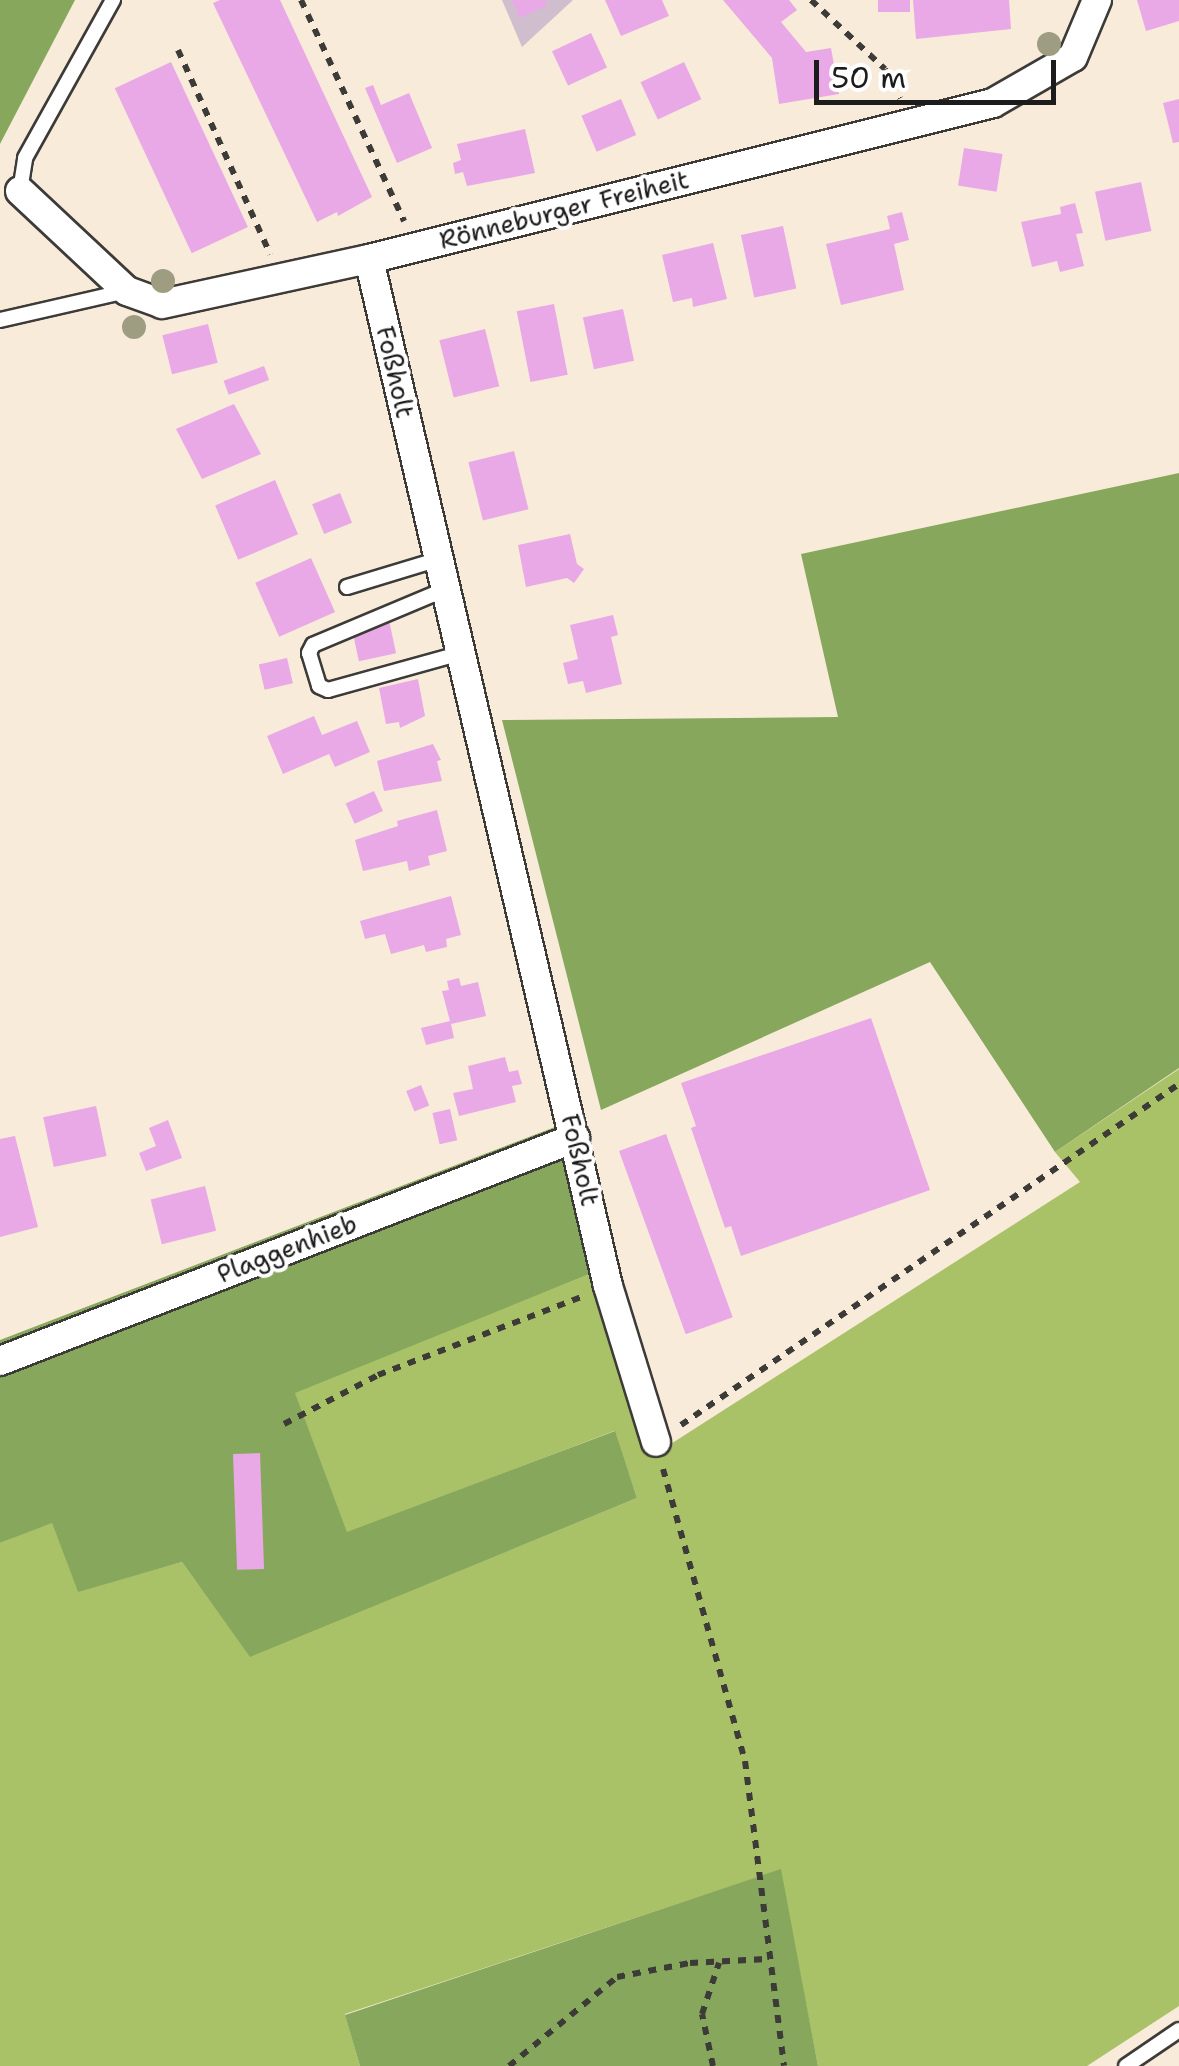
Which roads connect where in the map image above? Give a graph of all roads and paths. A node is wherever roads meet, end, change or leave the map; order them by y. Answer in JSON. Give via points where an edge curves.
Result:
{"nodes":[{"id":1,"x":113,"y":0,"type":"edge"},
{"id":2,"x":301,"y":0,"type":"edge"},
{"id":3,"x":812,"y":0,"type":"edge"},
{"id":4,"x":1097,"y":0,"type":"edge"},
{"id":5,"x":178,"y":50,"type":"dead end"},
{"id":6,"x":912,"y":122,"type":"junction"},
{"id":7,"x":20,"y":191,"type":"joint"},
{"id":8,"x":417,"y":248,"type":"junction"},
{"id":9,"x":368,"y":259,"type":"junction"},
{"id":10,"x":282,"y":278,"type":"junction"},
{"id":11,"x":128,"y":290,"type":"junction"},
{"id":12,"x":0,"y":320,"type":"edge"},
{"id":13,"x":439,"y":559,"type":"junction"},
{"id":14,"x":346,"y":587,"type":"dead end"},
{"id":15,"x":446,"y":589,"type":"junction"},
{"id":16,"x":461,"y":652,"type":"junction"},
{"id":17,"x":1179,"y":1084,"type":"edge"},
{"id":18,"x":575,"y":1138,"type":"junction"},
{"id":19,"x":608,"y":1286,"type":"junction"},
{"id":20,"x":0,"y":1360,"type":"edge"},
{"id":21,"x":284,"y":1424,"type":"dead end"},
{"id":22,"x":656,"y":1442,"type":"junction"},
{"id":23,"x":767,"y":1959,"type":"junction"},
{"id":24,"x":719,"y":1963,"type":"junction"},
{"id":25,"x":1179,"y":2030,"type":"edge"},
{"id":26,"x":508,"y":2066,"type":"edge"},
{"id":27,"x":713,"y":2066,"type":"edge"},
{"id":28,"x":784,"y":2066,"type":"edge"},
{"id":29,"x":1126,"y":2066,"type":"edge"}],
"edges":[{"from":1,"to":7,"type":"lane","via":[[26,158]]},
{"from":2,"to":8,"type":"path"},
{"from":3,"to":6,"type":"path","via":[[886,69]]},
{"from":4,"to":6,"type":"street","name":"Rönneburger Freiheit","via":[[1073,57],[993,102]]},
{"from":5,"to":10,"type":"path"},
{"from":6,"to":8,"type":"street","name":"Rönneburger Freiheit"},
{"from":7,"to":11,"type":"street","name":"Rönneburger Freiheit"},
{"from":8,"to":9,"type":"street","name":"Rönneburger Freiheit"},
{"from":9,"to":10,"type":"street","name":"Rönneburger Freiheit"},
{"from":9,"to":13,"type":"street","name":"Foßholt"},
{"from":10,"to":11,"type":"street","name":"Rönneburger Freiheit","via":[[162,304]]},
{"from":11,"to":12,"type":"lane"},
{"from":13,"to":14,"type":"lane"},
{"from":13,"to":15,"type":"street","name":"Foßholt"},
{"from":15,"to":16,"type":"street","name":"Foßholt"},
{"from":15,"to":16,"type":"lane","via":[[313,645],[309,653],[319,686],[328,690]]},
{"from":16,"to":18,"type":"street","name":"Foßholt"},
{"from":17,"to":22,"type":"path"},
{"from":18,"to":19,"type":"street","name":"Foßholt"},
{"from":18,"to":20,"type":"street","name":"Plaggenhieb"},
{"from":19,"to":21,"type":"path","via":[[378,1376]]},
{"from":19,"to":22,"type":"street","name":"Foßholt"},
{"from":22,"to":23,"type":"path","via":[[746,1761]]},
{"from":23,"to":24,"type":"path"},
{"from":23,"to":28,"type":"path"},
{"from":24,"to":26,"type":"path","via":[[617,1977]]},
{"from":24,"to":27,"type":"path","via":[[702,2014]]},
{"from":25,"to":29,"type":"lane"}]}
